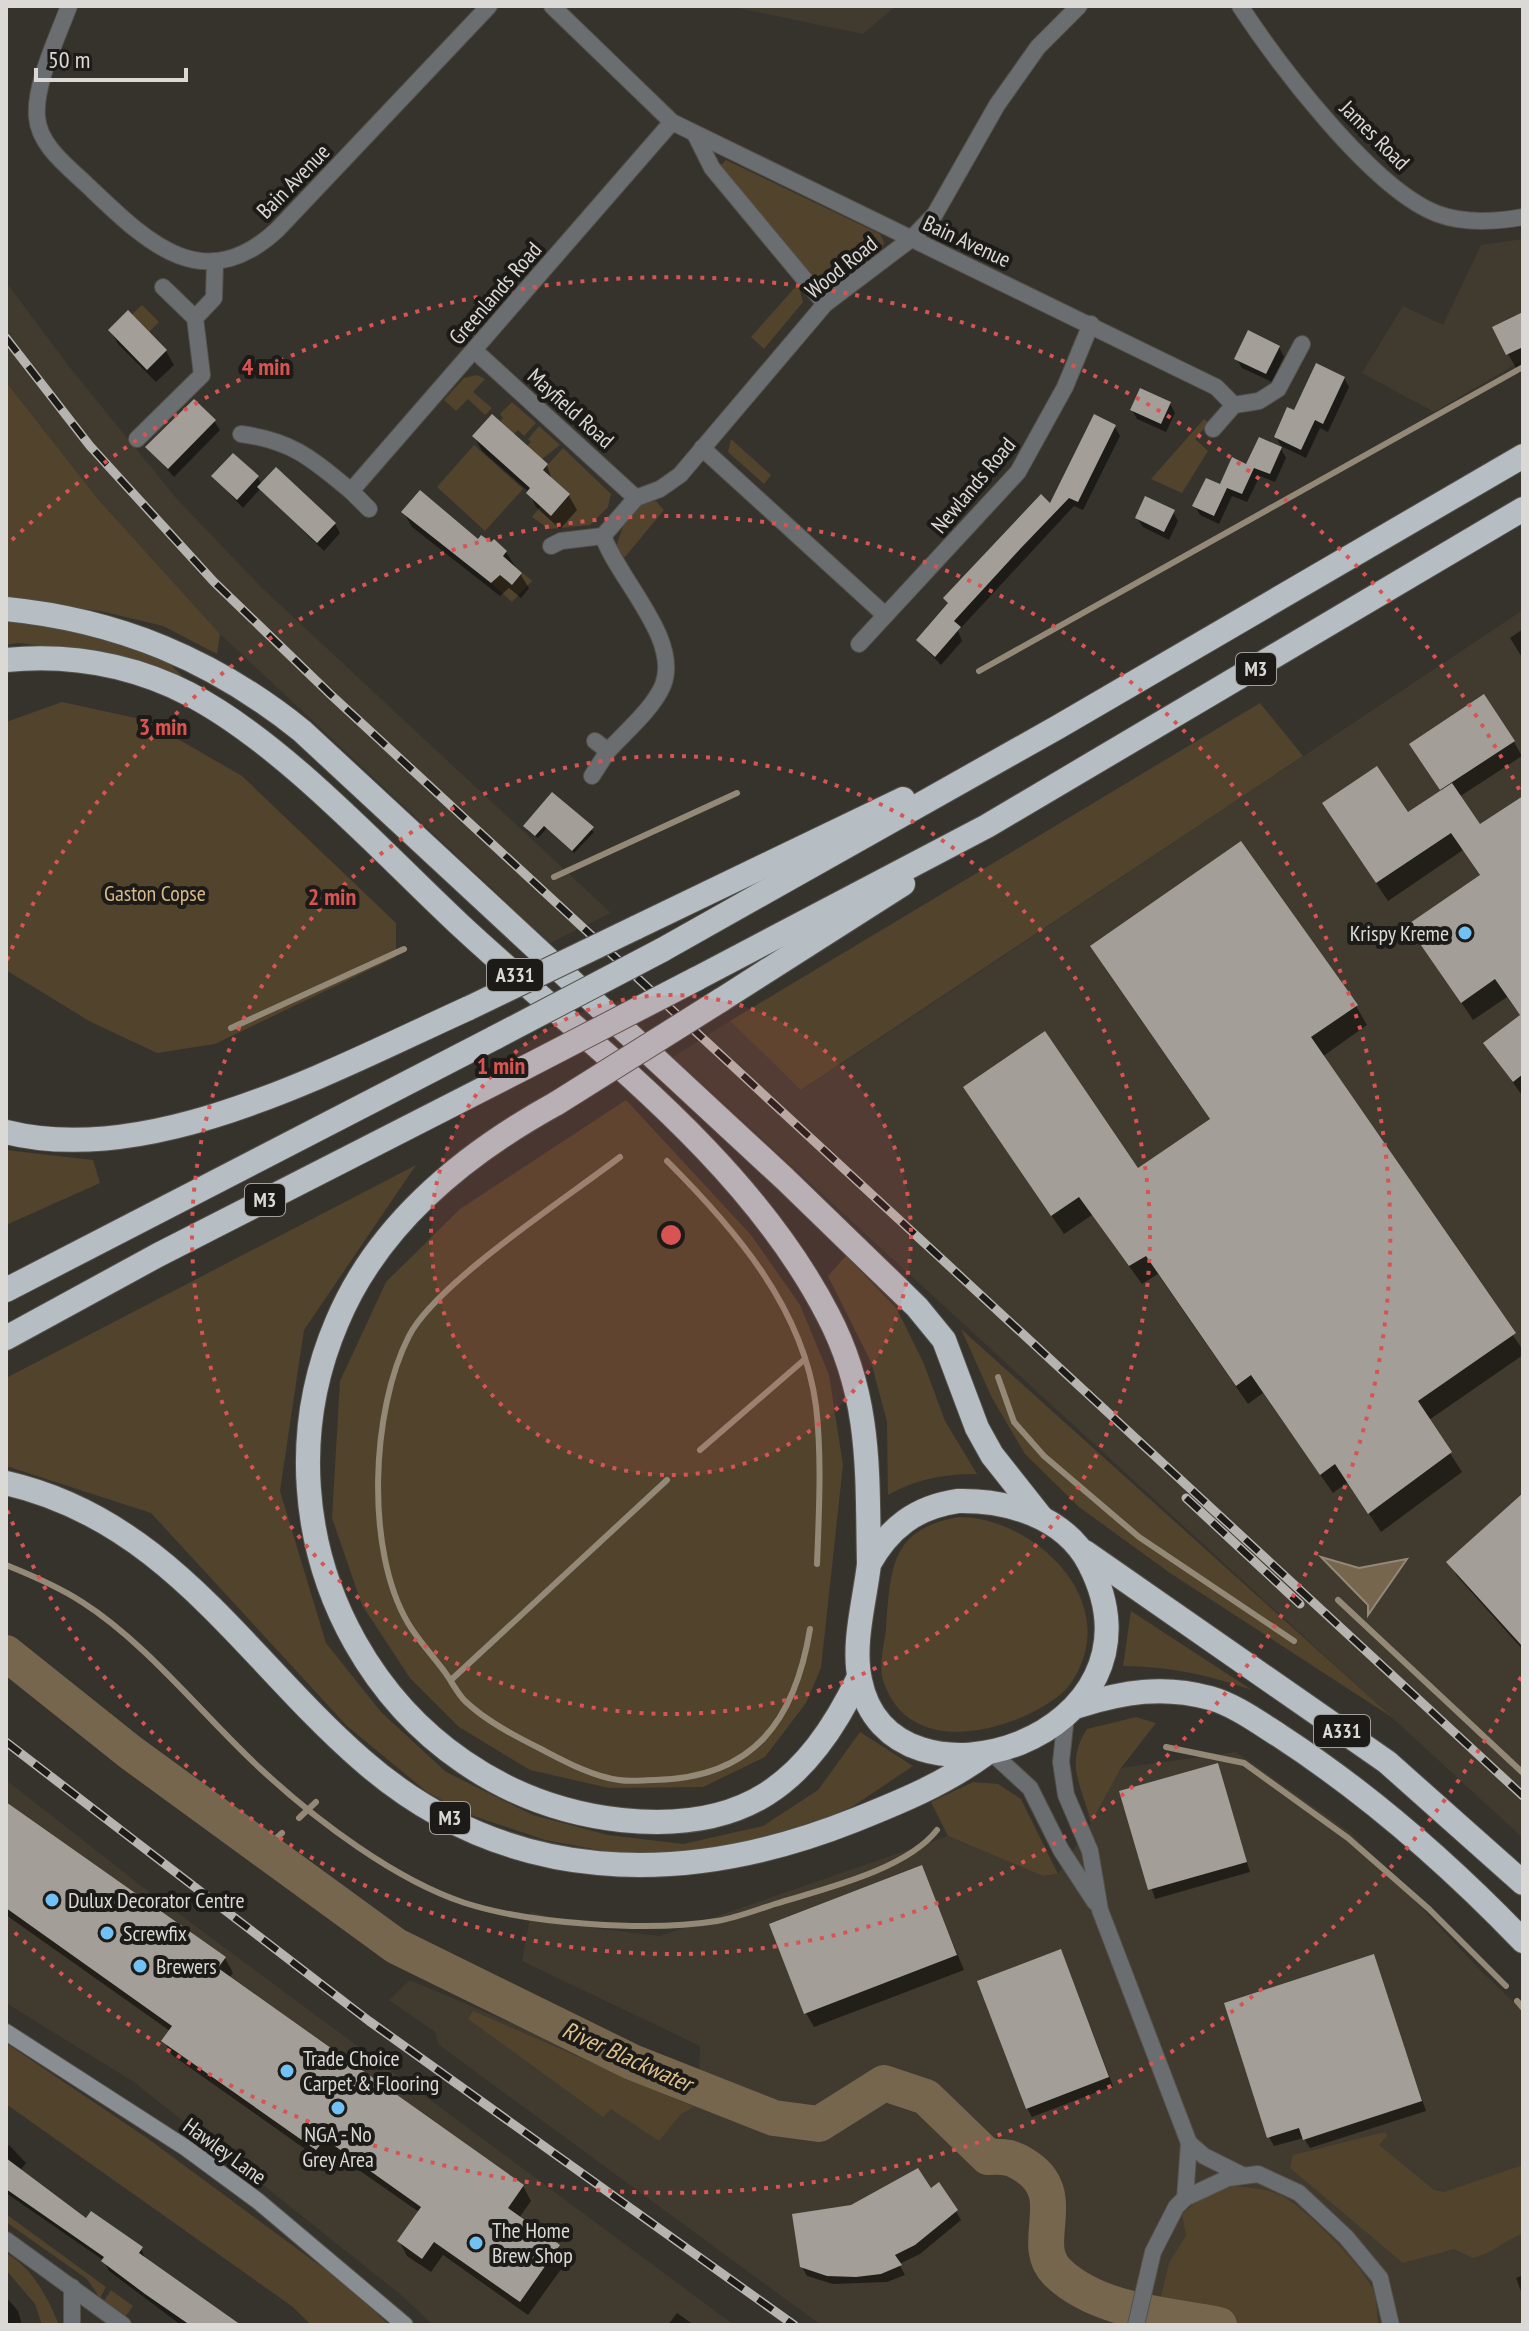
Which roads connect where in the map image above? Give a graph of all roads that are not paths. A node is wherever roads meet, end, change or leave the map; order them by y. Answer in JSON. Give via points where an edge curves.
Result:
{"nodes":[{"id":1,"x":69,"y":6,"type":"edge"},
{"id":2,"x":489,"y":6,"type":"edge"},
{"id":3,"x":552,"y":6,"type":"edge"},
{"id":4,"x":1079,"y":6,"type":"edge"},
{"id":5,"x":1240,"y":6,"type":"edge"},
{"id":6,"x":672,"y":122,"type":"junction"},
{"id":7,"x":695,"y":134,"type":"junction"},
{"id":8,"x":1523,"y":217,"type":"edge"},
{"id":9,"x":911,"y":239,"type":"junction"},
{"id":10,"x":215,"y":261,"type":"junction"},
{"id":11,"x":163,"y":287,"type":"dead end"},
{"id":12,"x":825,"y":304,"type":"junction"},
{"id":13,"x":195,"y":318,"type":"junction"},
{"id":14,"x":1091,"y":324,"type":"junction"},
{"id":15,"x":1302,"y":344,"type":"dead end"},
{"id":16,"x":475,"y":351,"type":"junction"},
{"id":17,"x":1234,"y":405,"type":"junction"},
{"id":18,"x":1213,"y":429,"type":"dead end"},
{"id":19,"x":241,"y":434,"type":"dead end"},
{"id":20,"x":137,"y":439,"type":"dead end"},
{"id":21,"x":702,"y":448,"type":"junction"},
{"id":22,"x":1523,"y":456,"type":"edge"},
{"id":23,"x":351,"y":491,"type":"junction"},
{"id":24,"x":636,"y":498,"type":"junction"},
{"id":25,"x":369,"y":509,"type":"dead end"},
{"id":26,"x":1523,"y":509,"type":"edge"},
{"id":27,"x":603,"y":536,"type":"junction"},
{"id":28,"x":544,"y":547,"type":"dead end"},
{"id":29,"x":6,"y":609,"type":"edge"},
{"id":30,"x":885,"y":615,"type":"junction"},
{"id":31,"x":859,"y":644,"type":"dead end"},
{"id":32,"x":6,"y":660,"type":"edge"},
{"id":33,"x":1058,"y":727,"type":"junction"},
{"id":34,"x":592,"y":776,"type":"dead end"},
{"id":35,"x":987,"y":826,"type":"junction"},
{"id":36,"x":6,"y":1132,"type":"edge"},
{"id":37,"x":6,"y":1290,"type":"edge"},
{"id":38,"x":6,"y":1338,"type":"edge"},
{"id":39,"x":6,"y":1483,"type":"edge"},
{"id":40,"x":1041,"y":1517,"type":"junction"},
{"id":41,"x":1081,"y":1549,"type":"junction"},
{"id":42,"x":869,"y":1564,"type":"junction"},
{"id":43,"x":859,"y":1677,"type":"junction"},
{"id":44,"x":1072,"y":1711,"type":"junction"},
{"id":45,"x":988,"y":1754,"type":"junction"},
{"id":46,"x":1521,"y":1880,"type":"edge"},
{"id":47,"x":1100,"y":1910,"type":"junction"},
{"id":48,"x":1523,"y":1941,"type":"edge"},
{"id":49,"x":6,"y":2032,"type":"edge"},
{"id":50,"x":1189,"y":2143,"type":"junction"},
{"id":51,"x":1243,"y":2175,"type":"junction"},
{"id":52,"x":1185,"y":2198,"type":"junction"},
{"id":53,"x":6,"y":2240,"type":"edge"},
{"id":54,"x":72,"y":2287,"type":"junction"},
{"id":55,"x":1390,"y":2322,"type":"edge"},
{"id":56,"x":72,"y":2325,"type":"edge"},
{"id":57,"x":123,"y":2325,"type":"edge"},
{"id":58,"x":405,"y":2325,"type":"edge"},
{"id":59,"x":1136,"y":2325,"type":"edge"}],
"edges":[{"from":1,"to":10,"type":"street","name":"Bain Avenue","via":[[44,72],[37,117],[51,150],[158,248],[185,259]]},
{"from":2,"to":10,"type":"street","name":"Bain Avenue","via":[[277,230],[254,249]]},
{"from":3,"to":6,"type":"street","name":"Bain Avenue"},
{"from":4,"to":9,"type":"street","name":"Wood Road","via":[[1038,47],[997,105],[935,214]]},
{"from":5,"to":8,"type":"street","name":"James Road","via":[[1295,85],[1412,200],[1453,219]]},
{"from":6,"to":7,"type":"street","name":"Bain Avenue"},
{"from":6,"to":16,"type":"street","name":"Greenlands Road"},
{"from":7,"to":9,"type":"street","name":"Bain Avenue"},
{"from":7,"to":12,"type":"street","via":[[712,168]]},
{"from":9,"to":12,"type":"street","name":"Wood Road"},
{"from":9,"to":14,"type":"street","name":"Bain Avenue"},
{"from":10,"to":13,"type":"street","via":[[214,298]]},
{"from":11,"to":13,"type":"street"},
{"from":12,"to":21,"type":"street","name":"Wood Road"},
{"from":13,"to":20,"type":"street","via":[[202,375]]},
{"from":14,"to":17,"type":"street","name":"Bain Avenue","via":[[1219,390]]},
{"from":14,"to":30,"type":"street","name":"Newlands Road","via":[[1028,459]]},
{"from":15,"to":17,"type":"street","via":[[1278,389],[1259,401]]},
{"from":16,"to":23,"type":"street","name":"Greenlands Road"},
{"from":16,"to":24,"type":"street","name":"Mayfield Road"},
{"from":17,"to":18,"type":"street"},
{"from":19,"to":23,"type":"street","via":[[302,451]]},
{"from":21,"to":24,"type":"street","name":"Wood Road","via":[[680,475]]},
{"from":21,"to":30,"type":"street"},
{"from":22,"to":33,"type":"highway","number":"M3"},
{"from":23,"to":25,"type":"street"},
{"from":24,"to":27,"type":"street","name":"Wood Road"},
{"from":26,"to":35,"type":"highway","number":"M3"},
{"from":27,"to":28,"type":"street"},
{"from":27,"to":34,"type":"street","via":[[664,644],[666,662],[663,686],[602,746]]},
{"from":29,"to":40,"type":"highway","number":"A331","via":[[77,619],[171,648],[235,682],[302,731],[917,1307],[944,1340],[987,1447]]},
{"from":30,"to":31,"type":"street","name":"Newlands Road"},
{"from":32,"to":42,"type":"highway","number":"A331","via":[[49,657],[115,667],[188,694],[234,723],[338,810],[655,1102],[738,1186],[792,1254],[828,1315],[852,1371],[868,1458]]},
{"from":33,"to":36,"type":"highway","number":"M3","bridge":true,"via":[[469,1008],[295,1085],[176,1126],[86,1141]]},
{"from":33,"to":37,"type":"highway","number":"M3","bridge":true,"via":[[662,950]]},
{"from":35,"to":38,"type":"highway","number":"M3","bridge":true},
{"from":35,"to":43,"type":"highway","number":"M3","bridge":true,"via":[[842,925],[498,1140],[420,1202],[369,1262],[336,1322],[319,1379],[308,1463],[316,1543],[326,1580],[348,1632],[374,1672],[414,1721],[487,1779],[565,1809],[640,1822],[708,1819],[776,1789],[802,1767],[824,1740]]},
{"from":39,"to":45,"type":"highway","number":"M3","via":[[61,1499],[138,1542],[190,1585],[333,1734],[389,1782],[476,1831],[549,1855],[637,1867],[740,1857],[869,1814],[955,1776]]},
{"from":40,"to":41,"type":"highway"},
{"from":40,"to":42,"type":"highway","via":[[987,1502],[942,1503],[898,1525]]},
{"from":41,"to":44,"type":"highway","via":[[1100,1588],[1107,1623],[1100,1671]]},
{"from":41,"to":46,"type":"highway","number":"A331","via":[[1387,1762]]},
{"from":42,"to":43,"type":"highway"},
{"from":43,"to":45,"type":"highway","via":[[866,1700],[895,1735],[938,1753]]},
{"from":44,"to":45,"type":"highway","via":[[1032,1739]]},
{"from":44,"to":47,"type":"street","via":[[1061,1772],[1090,1851]]},
{"from":44,"to":48,"type":"highway","number":"A331","via":[[1134,1691],[1162,1690],[1235,1708],[1385,1813]]},
{"from":45,"to":47,"type":"street","via":[[1030,1788]]},
{"from":47,"to":50,"type":"street"},
{"from":49,"to":58,"type":"main road","name":"Hawley Lane","via":[[210,2166]]},
{"from":50,"to":51,"type":"street"},
{"from":50,"to":52,"type":"street"},
{"from":51,"to":52,"type":"street"},
{"from":51,"to":55,"type":"street","via":[[1267,2177],[1299,2193],[1346,2237],[1380,2278]]},
{"from":52,"to":59,"type":"street","via":[[1163,2226]]},
{"from":53,"to":54,"type":"street"},
{"from":54,"to":56,"type":"street"},
{"from":54,"to":57,"type":"street"}]}
